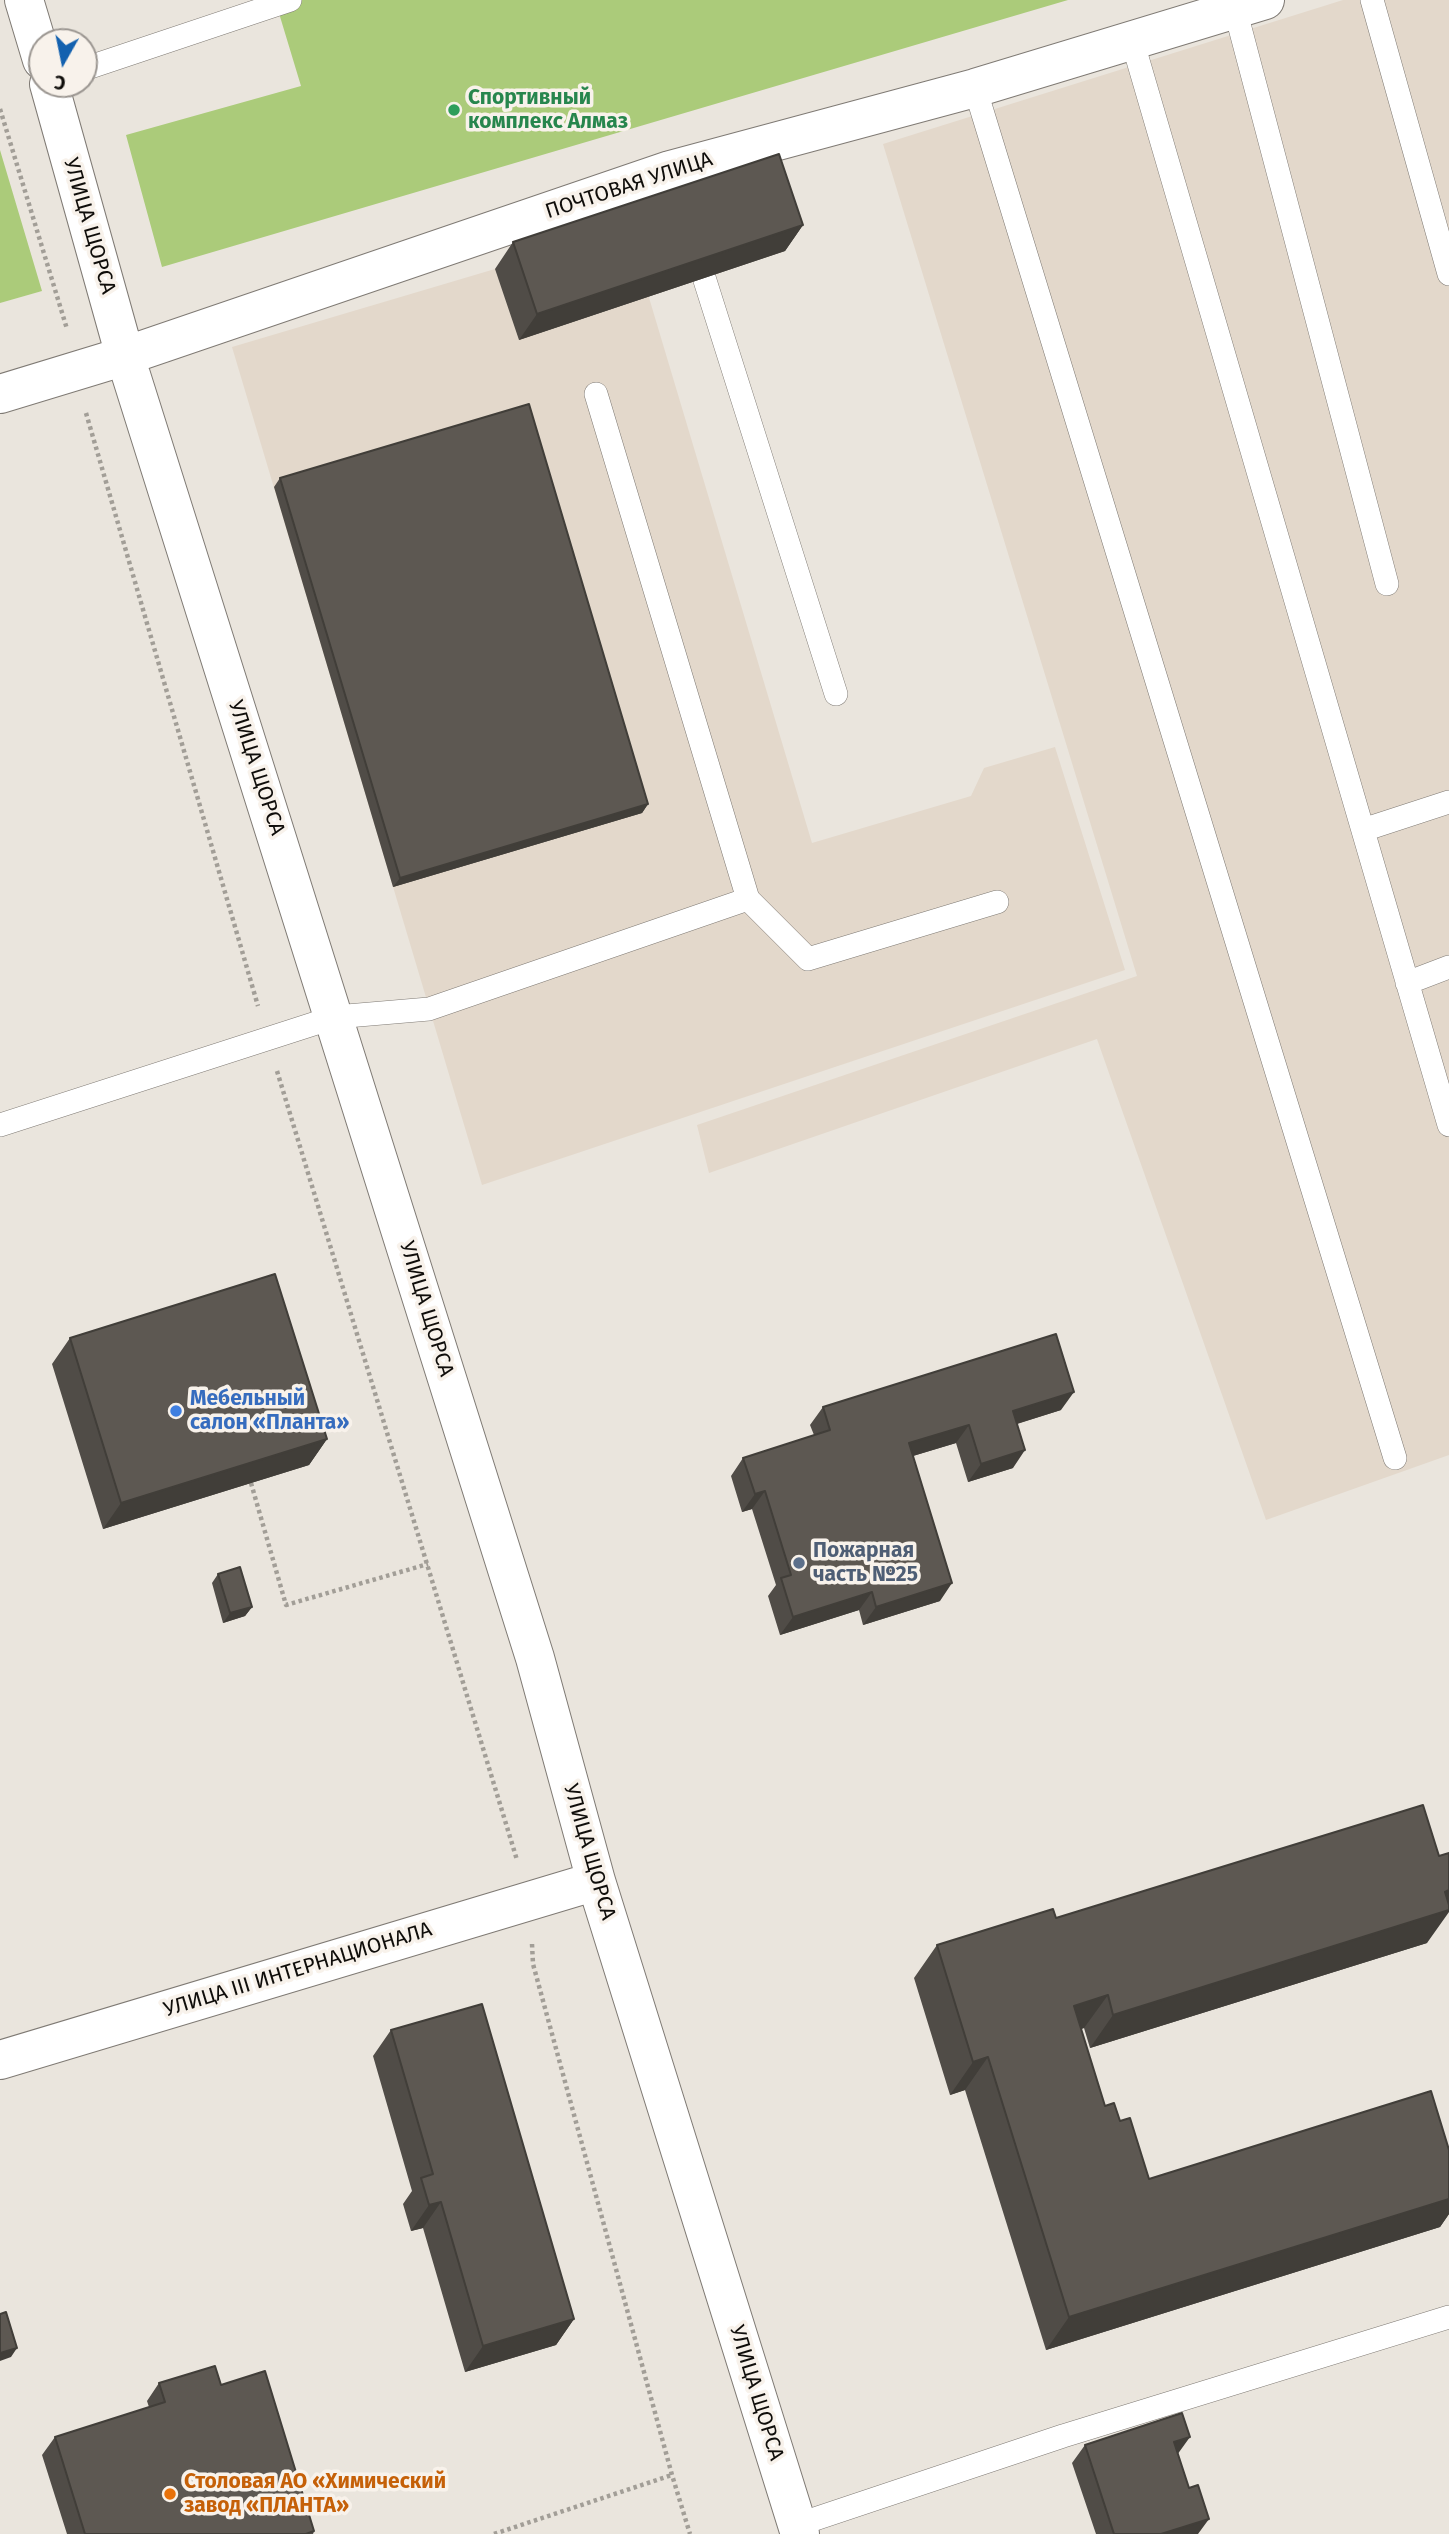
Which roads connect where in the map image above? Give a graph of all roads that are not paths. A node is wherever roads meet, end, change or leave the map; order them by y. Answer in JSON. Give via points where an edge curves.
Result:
{"nodes":[{"id":1,"x":24,"y":0,"type":"edge"},
{"id":2,"x":289,"y":0,"type":"edge"},
{"id":3,"x":1372,"y":0,"type":"edge"},
{"id":4,"x":1250,"y":4,"type":"edge"},
{"id":5,"x":32,"y":28,"type":"edge"},
{"id":6,"x":1132,"y":40,"type":"junction"},
{"id":7,"x":98,"y":64,"type":"edge"},
{"id":8,"x":975,"y":88,"type":"junction"},
{"id":9,"x":53,"y":98,"type":"edge"},
{"id":10,"x":686,"y":222,"type":"edge"},
{"id":11,"x":1449,"y":274,"type":"edge"},
{"id":12,"x":125,"y":356,"type":"junction"},
{"id":13,"x":0,"y":394,"type":"edge"},
{"id":14,"x":596,"y":394,"type":"dead end"},
{"id":15,"x":1387,"y":584,"type":"dead end"},
{"id":16,"x":836,"y":694,"type":"dead end"},
{"id":17,"x":1449,"y":802,"type":"edge"},
{"id":18,"x":1363,"y":830,"type":"junction"},
{"id":19,"x":748,"y":899,"type":"junction"},
{"id":20,"x":997,"y":902,"type":"dead end"},
{"id":21,"x":1449,"y":967,"type":"edge"},
{"id":22,"x":1408,"y":983,"type":"junction"},
{"id":23,"x":335,"y":1017,"type":"junction"},
{"id":24,"x":1449,"y":1123,"type":"edge"},
{"id":25,"x":0,"y":1125,"type":"edge"},
{"id":26,"x":1395,"y":1458,"type":"dead end"},
{"id":27,"x":596,"y":1881,"type":"junction"},
{"id":28,"x":0,"y":2060,"type":"edge"},
{"id":29,"x":1449,"y":2317,"type":"edge"},
{"id":30,"x":799,"y":2530,"type":"edge"}],
"edges":[{"from":1,"to":5,"type":"street"},
{"from":2,"to":7,"type":"lane"},
{"from":3,"to":11,"type":"lane"},
{"from":4,"to":6,"type":"street","name":"ПОЧТОВАЯ УЛИЦА"},
{"from":4,"to":15,"type":"lane"},
{"from":6,"to":8,"type":"street","name":"ПОЧТОВАЯ УЛИЦА"},
{"from":6,"to":18,"type":"lane"},
{"from":8,"to":12,"type":"street","name":"ПОЧТОВАЯ УЛИЦА"},
{"from":8,"to":26,"type":"lane"},
{"from":9,"to":12,"type":"street","name":"УЛИЦА ЩОРСА"},
{"from":10,"to":16,"type":"lane"},
{"from":12,"to":13,"type":"street","name":"ПОЧТОВАЯ УЛИЦА"},
{"from":12,"to":23,"type":"street","name":"УЛИЦА ЩОРСА"},
{"from":14,"to":19,"type":"lane"},
{"from":17,"to":18,"type":"lane"},
{"from":18,"to":22,"type":"lane"},
{"from":19,"to":20,"type":"lane","via":[[808,959]]},
{"from":19,"to":23,"type":"lane","via":[[429,1009]]},
{"from":21,"to":22,"type":"lane"},
{"from":22,"to":24,"type":"lane"},
{"from":23,"to":25,"type":"lane"},
{"from":23,"to":27,"type":"street","name":"УЛИЦА ЩОРСА","via":[[535,1658]]},
{"from":27,"to":28,"type":"street","name":"УЛИЦА III ИНТЕРНАЦИОНАЛА"},
{"from":27,"to":30,"type":"street","name":"УЛИЦА ЩОРСА"},
{"from":29,"to":30,"type":"lane","via":[[1063,2435]]}]}
